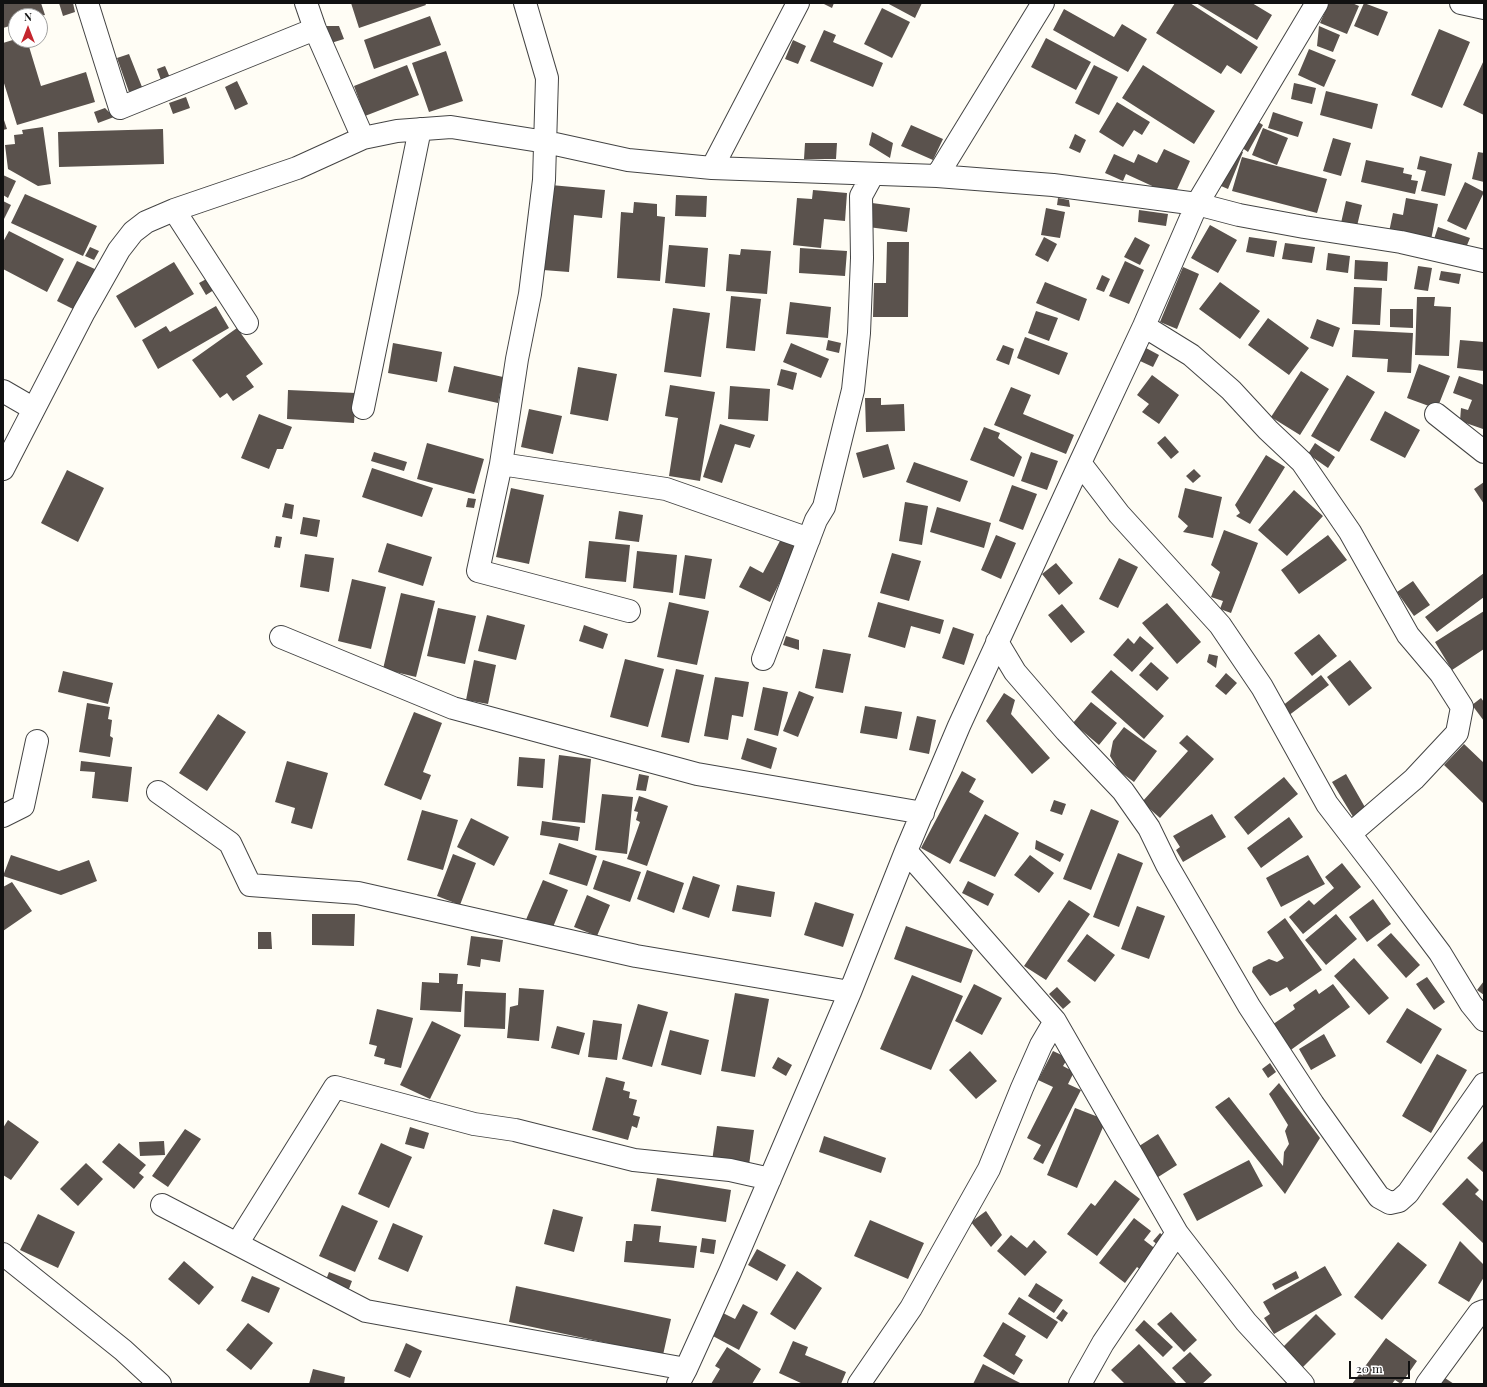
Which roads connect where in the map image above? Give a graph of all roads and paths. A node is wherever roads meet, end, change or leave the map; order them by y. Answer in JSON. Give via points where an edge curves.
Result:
{"nodes":[{"id":1,"x":87,"y":3,"type":"edge"},
{"id":2,"x":306,"y":3,"type":"edge"},
{"id":3,"x":525,"y":3,"type":"edge"},
{"id":4,"x":798,"y":3,"type":"edge"},
{"id":5,"x":1043,"y":3,"type":"edge"},
{"id":6,"x":1317,"y":3,"type":"edge"},
{"id":7,"x":1461,"y":3,"type":"edge"},
{"id":8,"x":1484,"y":8,"type":"edge"},
{"id":9,"x":315,"y":29,"type":"junction"},
{"id":10,"x":420,"y":129,"type":"junction"},
{"id":11,"x":363,"y":138,"type":"junction"},
{"id":12,"x":546,"y":142,"type":"junction"},
{"id":13,"x":712,"y":168,"type":"junction"},
{"id":14,"x":849,"y":174,"type":"junction"},
{"id":15,"x":872,"y":174,"type":"junction"},
{"id":16,"x":937,"y":176,"type":"junction"},
{"id":17,"x":861,"y":196,"type":"junction"},
{"id":18,"x":1197,"y":204,"type":"junction"},
{"id":19,"x":174,"y":210,"type":"junction"},
{"id":20,"x":1484,"y":261,"type":"edge"},
{"id":21,"x":247,"y":322,"type":"dead end"},
{"id":22,"x":1144,"y":326,"type":"junction"},
{"id":23,"x":3,"y":391,"type":"edge"},
{"id":24,"x":363,"y":408,"type":"dead end"},
{"id":25,"x":34,"y":409,"type":"junction"},
{"id":26,"x":1436,"y":414,"type":"dead end"},
{"id":27,"x":1484,"y":452,"type":"edge"},
{"id":28,"x":1080,"y":463,"type":"junction"},
{"id":29,"x":501,"y":464,"type":"junction"},
{"id":30,"x":3,"y":469,"type":"edge"},
{"id":31,"x":809,"y":539,"type":"junction"},
{"id":32,"x":629,"y":611,"type":"dead end"},
{"id":33,"x":281,"y":637,"type":"dead end"},
{"id":34,"x":997,"y":642,"type":"junction"},
{"id":35,"x":764,"y":660,"type":"dead end"},
{"id":36,"x":37,"y":741,"type":"dead end"},
{"id":37,"x":158,"y":792,"type":"dead end"},
{"id":38,"x":922,"y":813,"type":"junction"},
{"id":39,"x":3,"y":816,"type":"edge"},
{"id":40,"x":1350,"y":834,"type":"junction"},
{"id":41,"x":906,"y":851,"type":"junction"},
{"id":42,"x":850,"y":992,"type":"junction"},
{"id":43,"x":1484,"y":1020,"type":"edge"},
{"id":44,"x":1055,"y":1021,"type":"junction"},
{"id":45,"x":1484,"y":1084,"type":"edge"},
{"id":46,"x":770,"y":1178,"type":"junction"},
{"id":47,"x":162,"y":1205,"type":"dead end"},
{"id":48,"x":1177,"y":1233,"type":"junction"},
{"id":49,"x":237,"y":1244,"type":"junction"},
{"id":50,"x":3,"y":1254,"type":"edge"},
{"id":51,"x":1484,"y":1311,"type":"edge"},
{"id":52,"x":682,"y":1377,"type":"edge"},
{"id":53,"x":160,"y":1384,"type":"edge"},
{"id":54,"x":859,"y":1384,"type":"edge"},
{"id":55,"x":1080,"y":1384,"type":"edge"},
{"id":56,"x":1303,"y":1384,"type":"edge"},
{"id":57,"x":1428,"y":1384,"type":"edge"}],
"edges":[{"from":1,"to":9,"type":"street","via":[[120,108]]},
{"from":2,"to":9,"type":"street"},
{"from":3,"to":12,"type":"street","via":[[547,78]]},
{"from":4,"to":13,"type":"street"},
{"from":5,"to":16,"type":"street"},
{"from":6,"to":18,"type":"street"},
{"from":7,"to":8,"type":"street"},
{"from":9,"to":11,"type":"street"},
{"from":10,"to":11,"type":"street"},
{"from":10,"to":12,"type":"street","via":[[451,127]]},
{"from":10,"to":24,"type":"street"},
{"from":11,"to":19,"type":"street","via":[[297,168]]},
{"from":12,"to":13,"type":"street","via":[[628,160]]},
{"from":12,"to":29,"type":"street","via":[[530,294]]},
{"from":13,"to":14,"type":"street"},
{"from":14,"to":15,"type":"street"},
{"from":14,"to":17,"type":"street"},
{"from":15,"to":16,"type":"street"},
{"from":15,"to":17,"type":"street"},
{"from":16,"to":18,"type":"street","via":[[1053,185]]},
{"from":17,"to":31,"type":"street","via":[[859,333],[853,390],[824,507]]},
{"from":18,"to":20,"type":"street","via":[[1239,215],[1401,242]]},
{"from":18,"to":22,"type":"street"},
{"from":19,"to":21,"type":"street"},
{"from":19,"to":25,"type":"street","via":[[146,222],[133,232],[119,250]]},
{"from":22,"to":28,"type":"street"},
{"from":22,"to":40,"type":"street","via":[[1191,355],[1231,390],[1302,462],[1350,532],[1408,635],[1441,674],[1462,707],[1457,732],[1414,779]]},
{"from":23,"to":25,"type":"street"},
{"from":25,"to":30,"type":"street"},
{"from":26,"to":27,"type":"street"},
{"from":28,"to":34,"type":"street"},
{"from":28,"to":40,"type":"street","via":[[1119,514],[1220,625],[1262,687],[1327,804]]},
{"from":29,"to":31,"type":"street","via":[[666,490]]},
{"from":29,"to":32,"type":"street","via":[[478,571]]},
{"from":31,"to":35,"type":"street"},
{"from":33,"to":38,"type":"street","via":[[453,708],[697,774]]},
{"from":34,"to":38,"type":"street"},
{"from":34,"to":45,"type":"street","via":[[1015,672],[1123,791],[1149,828],[1167,865],[1249,1006],[1313,1104],[1379,1197],[1390,1203],[1399,1201],[1408,1193]]},
{"from":36,"to":39,"type":"street","via":[[23,806]]},
{"from":37,"to":42,"type":"street","via":[[230,843],[250,885],[358,893],[636,956]]},
{"from":38,"to":41,"type":"street"},
{"from":40,"to":43,"type":"street","via":[[1440,953],[1470,1004]]},
{"from":41,"to":42,"type":"street"},
{"from":41,"to":44,"type":"street"},
{"from":42,"to":46,"type":"street"},
{"from":44,"to":48,"type":"street"},
{"from":44,"to":54,"type":"street","via":[[1041,1045],[989,1169],[911,1308]]},
{"from":46,"to":49,"type":"street","via":[[730,1170],[634,1160],[515,1130],[474,1124],[335,1087]]},
{"from":46,"to":52,"type":"street"},
{"from":47,"to":49,"type":"street"},
{"from":48,"to":55,"type":"street","via":[[1103,1343]]},
{"from":48,"to":56,"type":"street","via":[[1246,1322]]},
{"from":49,"to":52,"type":"street","via":[[366,1311]]},
{"from":50,"to":53,"type":"street","via":[[123,1350]]},
{"from":51,"to":57,"type":"street","via":[[1479,1312]]}]}
